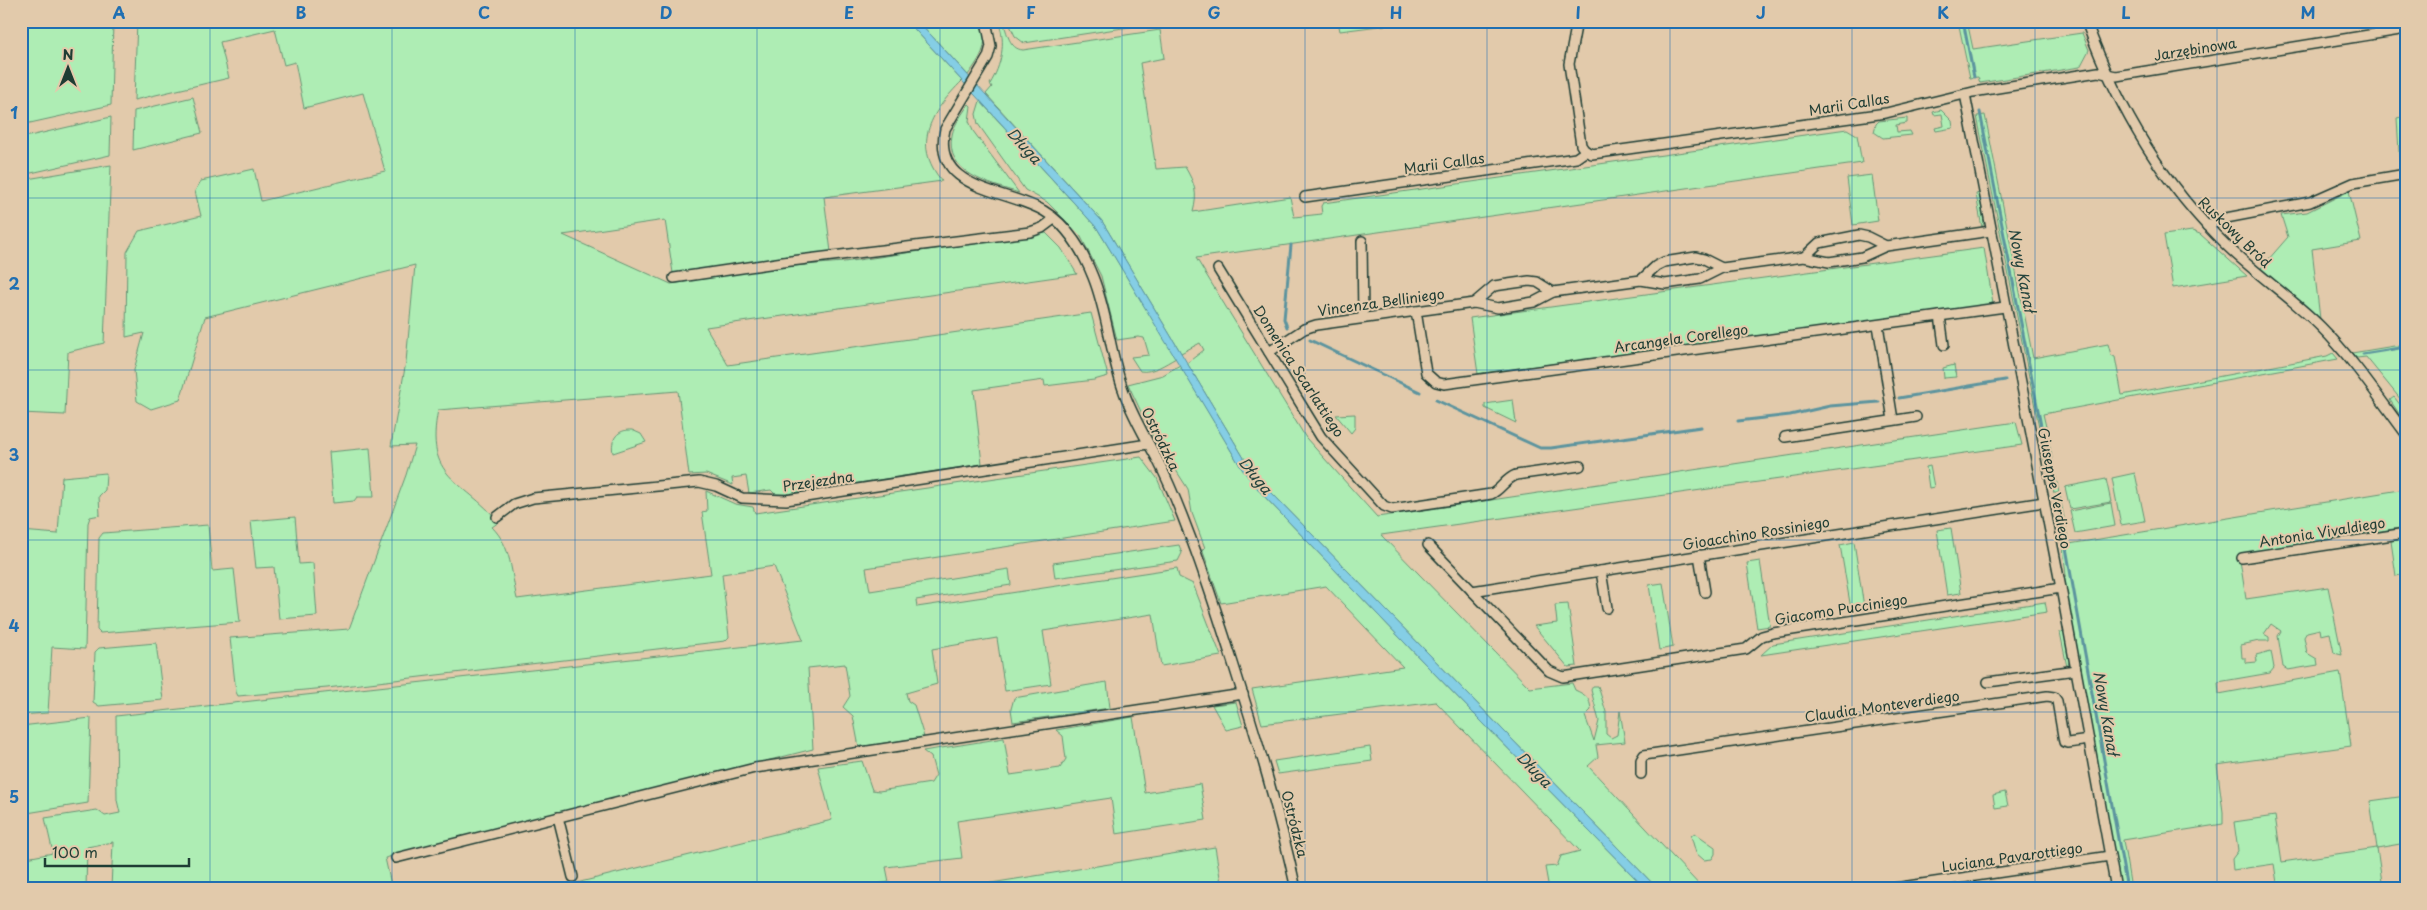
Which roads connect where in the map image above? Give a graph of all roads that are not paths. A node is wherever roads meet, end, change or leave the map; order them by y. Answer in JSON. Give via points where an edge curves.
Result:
{"nodes":[{"id":1,"x":986,"y":21,"type":"edge"},
{"id":2,"x":1577,"y":21,"type":"edge"},
{"id":3,"x":2086,"y":21,"type":"edge"},
{"id":4,"x":2406,"y":29,"type":"edge"},
{"id":5,"x":2107,"y":74,"type":"junction"},
{"id":6,"x":1965,"y":94,"type":"junction"},
{"id":7,"x":1589,"y":153,"type":"junction"},
{"id":8,"x":2406,"y":174,"type":"edge"},
{"id":9,"x":1305,"y":197,"type":"dead end"},
{"id":10,"x":1054,"y":219,"type":"junction"},
{"id":11,"x":2207,"y":226,"type":"junction"},
{"id":12,"x":1991,"y":231,"type":"junction"},
{"id":13,"x":1362,"y":241,"type":"dead end"},
{"id":14,"x":1886,"y":246,"type":"junction"},
{"id":15,"x":1804,"y":257,"type":"junction"},
{"id":16,"x":1722,"y":268,"type":"junction"},
{"id":17,"x":1218,"y":269,"type":"dead end"},
{"id":18,"x":674,"y":278,"type":"dead end"},
{"id":19,"x":1641,"y":280,"type":"junction"},
{"id":20,"x":1553,"y":292,"type":"junction"},
{"id":21,"x":1474,"y":303,"type":"junction"},
{"id":22,"x":2005,"y":307,"type":"junction"},
{"id":23,"x":1416,"y":311,"type":"junction"},
{"id":24,"x":1940,"y":316,"type":"junction"},
{"id":25,"x":1362,"y":318,"type":"junction"},
{"id":26,"x":1878,"y":325,"type":"junction"},
{"id":27,"x":1944,"y":345,"type":"dead end"},
{"id":28,"x":1269,"y":352,"type":"junction"},
{"id":29,"x":1916,"y":417,"type":"dead end"},
{"id":30,"x":1893,"y":420,"type":"junction"},
{"id":31,"x":2406,"y":434,"type":"edge"},
{"id":32,"x":1785,"y":437,"type":"dead end"},
{"id":33,"x":1148,"y":444,"type":"junction"},
{"id":34,"x":1580,"y":466,"type":"dead end"},
{"id":35,"x":2044,"y":502,"type":"junction"},
{"id":36,"x":497,"y":517,"type":"dead end"},
{"id":37,"x":2406,"y":532,"type":"edge"},
{"id":38,"x":1428,"y":545,"type":"dead end"},
{"id":39,"x":1699,"y":555,"type":"junction"},
{"id":40,"x":2242,"y":558,"type":"dead end"},
{"id":41,"x":1601,"y":571,"type":"junction"},
{"id":42,"x":2061,"y":588,"type":"junction"},
{"id":43,"x":1472,"y":591,"type":"junction"},
{"id":44,"x":1704,"y":592,"type":"dead end"},
{"id":45,"x":1607,"y":608,"type":"dead end"},
{"id":46,"x":2076,"y":670,"type":"junction"},
{"id":47,"x":1988,"y":682,"type":"dead end"},
{"id":48,"x":1243,"y":694,"type":"junction"},
{"id":49,"x":2089,"y":740,"type":"junction"},
{"id":50,"x":1641,"y":774,"type":"dead end"},
{"id":51,"x":558,"y":818,"type":"junction"},
{"id":52,"x":2110,"y":856,"type":"junction"},
{"id":53,"x":396,"y":858,"type":"dead end"},
{"id":54,"x":573,"y":877,"type":"dead end"},
{"id":55,"x":1296,"y":889,"type":"edge"},
{"id":56,"x":1888,"y":889,"type":"edge"},
{"id":57,"x":2116,"y":889,"type":"edge"}],
"edges":[{"from":1,"to":10,"type":"street","name":"Ostródzka","via":[[991,46],[988,57],[946,129],[943,138],[945,154],[951,168],[964,180],[1036,207]]},
{"from":2,"to":7,"type":"street","via":[[1569,64],[1581,145]]},
{"from":3,"to":5,"type":"street","name":"Ruskowy Bród"},
{"from":4,"to":5,"type":"street","name":"Jarzębinowa","via":[[2122,75]]},
{"from":5,"to":6,"type":"street","name":"Marii Callas","via":[[2098,72]]},
{"from":5,"to":11,"type":"street","name":"Ruskowy Bród","via":[[2130,123],[2150,154]]},
{"from":6,"to":7,"type":"street","name":"Marii Callas","via":[[1865,116]]},
{"from":6,"to":12,"type":"street","name":"Giuseppe Verdiego"},
{"from":7,"to":9,"type":"street","name":"Marii Callas","via":[[1576,158]]},
{"from":8,"to":11,"type":"street","via":[[2352,183],[2310,202],[2226,218]]},
{"from":10,"to":18,"type":"street","via":[[1030,232]]},
{"from":10,"to":33,"type":"street","name":"Ostródzka","via":[[1074,240],[1093,276],[1123,390]]},
{"from":11,"to":31,"type":"street","name":"Ruskowy Bród","via":[[2322,328],[2347,355]]},
{"from":12,"to":14,"type":"street","name":"Vincenza Belliniego"},
{"from":12,"to":22,"type":"street","name":"Giuseppe Verdiego"},
{"from":13,"to":25,"type":"street"},
{"from":14,"to":15,"type":"street","name":"Vincenza Belliniego","via":[[1862,257],[1829,262]]},
{"from":14,"to":15,"type":"street","via":[[1868,237],[1851,236],[1819,243]]},
{"from":15,"to":16,"type":"street","name":"Vincenza Belliniego"},
{"from":16,"to":19,"type":"street","name":"Vincenza Belliniego","via":[[1700,279],[1666,284]]},
{"from":16,"to":19,"type":"street","via":[[1696,257],[1664,262]]},
{"from":17,"to":28,"type":"street","name":"Domenica Scarlattiego"},
{"from":19,"to":20,"type":"street","name":"Vincenza Belliniego"},
{"from":20,"to":21,"type":"street","name":"Vincenza Belliniego","via":[[1534,302],[1498,308]]},
{"from":20,"to":21,"type":"street","via":[[1529,280],[1494,286]]},
{"from":21,"to":23,"type":"street","name":"Vincenza Belliniego"},
{"from":22,"to":24,"type":"street","name":"Arcangela Corellego"},
{"from":22,"to":35,"type":"street","name":"Giuseppe Verdiego"},
{"from":23,"to":25,"type":"street","name":"Vincenza Belliniego"},
{"from":23,"to":26,"type":"street","name":"Arcangela Corellego","via":[[1426,373],[1444,384]]},
{"from":24,"to":26,"type":"street","name":"Arcangela Corellego"},
{"from":24,"to":27,"type":"street"},
{"from":25,"to":28,"type":"street","name":"Vincenza Belliniego","via":[[1310,327]]},
{"from":26,"to":30,"type":"street"},
{"from":28,"to":34,"type":"street","name":"Domenica Scarlattiego","via":[[1321,437],[1384,506],[1392,508],[1491,494],[1509,477]]},
{"from":29,"to":30,"type":"street"},
{"from":30,"to":32,"type":"street"},
{"from":33,"to":36,"type":"street","name":"Przejezdna","via":[[786,500],[742,498],[699,482],[533,498],[514,504]]},
{"from":33,"to":48,"type":"street","name":"Ostródzka","via":[[1191,537]]},
{"from":35,"to":39,"type":"street","name":"Gioacchino Rossiniego"},
{"from":35,"to":42,"type":"street","name":"Giuseppe Verdiego"},
{"from":37,"to":40,"type":"street","name":"Antonia Vivaldiego"},
{"from":38,"to":43,"type":"street"},
{"from":39,"to":41,"type":"street","name":"Gioacchino Rossiniego"},
{"from":39,"to":44,"type":"street"},
{"from":41,"to":43,"type":"street","name":"Gioacchino Rossiniego"},
{"from":41,"to":45,"type":"street"},
{"from":42,"to":43,"type":"street","name":"Giacomo Pucciniego","via":[[1773,633],[1762,636],[1746,649],[1571,677],[1549,671]]},
{"from":42,"to":46,"type":"street","name":"Giuseppe Verdiego"},
{"from":46,"to":47,"type":"street"},
{"from":46,"to":49,"type":"street","name":"Giuseppe Verdiego"},
{"from":48,"to":51,"type":"street","via":[[755,768]]},
{"from":48,"to":55,"type":"street","name":"Ostródzka","via":[[1274,796]]},
{"from":49,"to":50,"type":"street","name":"Claudia Monteverdiego","via":[[2064,742],[2057,701],[2047,696],[1644,755]]},
{"from":49,"to":52,"type":"street","name":"Giuseppe Verdiego"},
{"from":51,"to":53,"type":"street"},
{"from":51,"to":54,"type":"street"},
{"from":52,"to":56,"type":"street","name":"Luciana Pavarottiego"},
{"from":52,"to":57,"type":"street","name":"Giuseppe Verdiego"}]}
